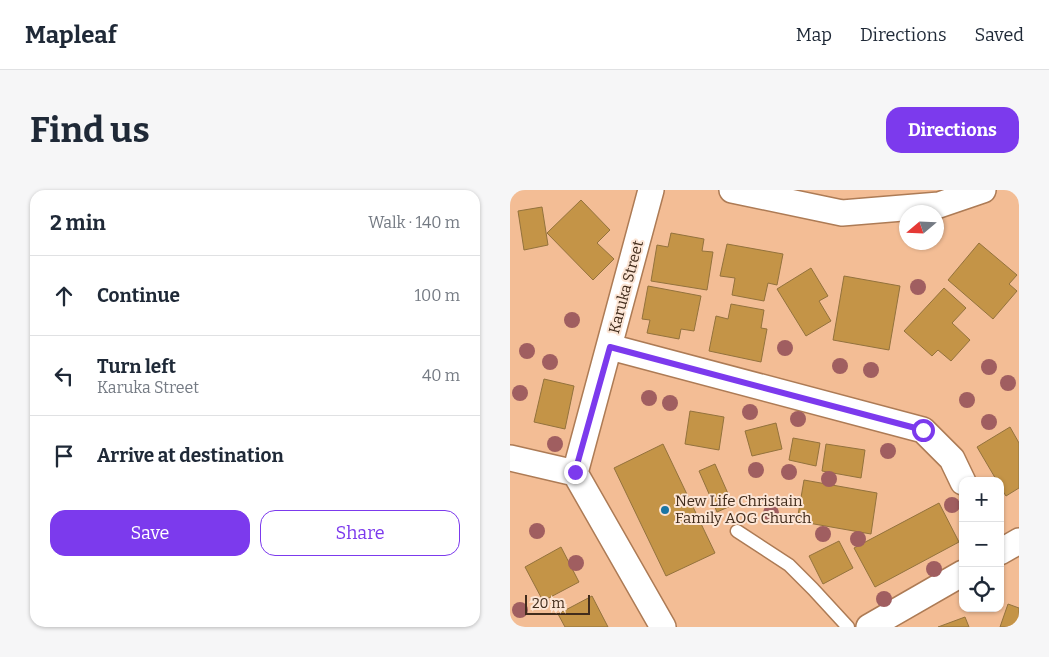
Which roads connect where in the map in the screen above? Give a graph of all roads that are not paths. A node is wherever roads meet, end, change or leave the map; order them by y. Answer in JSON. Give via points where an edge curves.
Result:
{"nodes":[{"id":1,"x":651,"y":190,"type":"edge"},
{"id":2,"x":732,"y":190,"type":"edge"},
{"id":3,"x":983,"y":190,"type":"edge"},
{"id":4,"x":610,"y":347,"type":"junction"},
{"id":5,"x":510,"y":458,"type":"edge"},
{"id":6,"x":575,"y":472,"type":"junction"},
{"id":7,"x":961,"y":477,"type":"edge"},
{"id":8,"x":737,"y":531,"type":"dead end"},
{"id":9,"x":1019,"y":541,"type":"edge"},
{"id":10,"x":1004,"y":550,"type":"edge"},
{"id":11,"x":959,"y":575,"type":"edge"},
{"id":12,"x":664,"y":627,"type":"edge"},
{"id":13,"x":848,"y":627,"type":"edge"},
{"id":14,"x":868,"y":627,"type":"edge"}],
"edges":[{"from":1,"to":4,"type":"street","name":"Karuka Street"},
{"from":2,"to":3,"type":"street","via":[[842,213],[938,205]]},
{"from":4,"to":6,"type":"street","name":"Karuka Street"},
{"from":4,"to":7,"type":"street","via":[[923,430],[952,459]]},
{"from":5,"to":6,"type":"street"},
{"from":6,"to":12,"type":"street"},
{"from":8,"to":13,"type":"lane","via":[[789,565]]},
{"from":9,"to":10,"type":"street"},
{"from":11,"to":14,"type":"street"}]}
